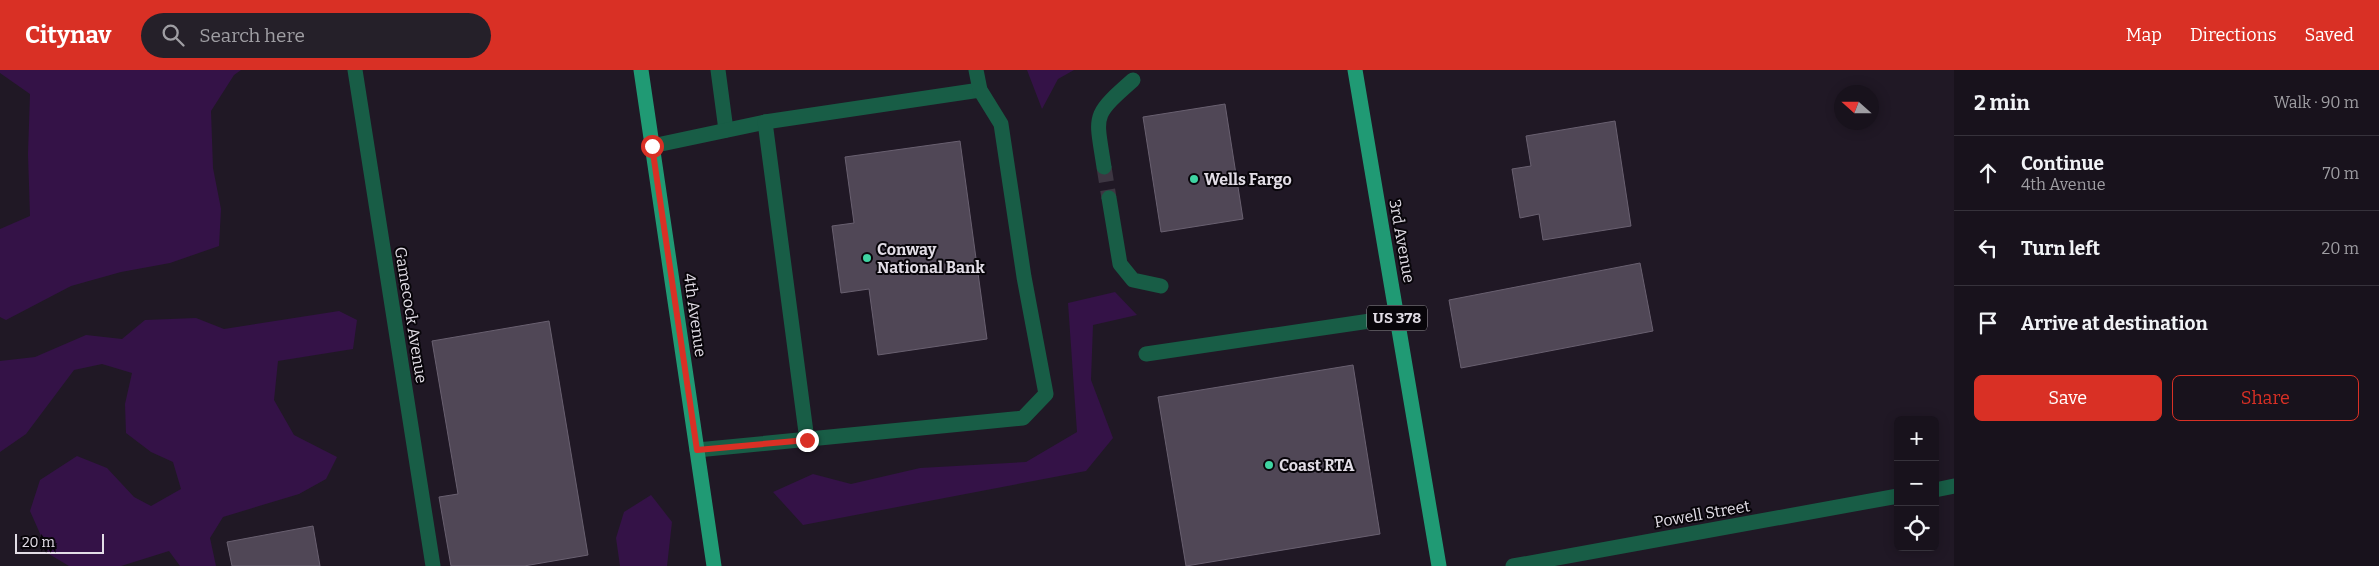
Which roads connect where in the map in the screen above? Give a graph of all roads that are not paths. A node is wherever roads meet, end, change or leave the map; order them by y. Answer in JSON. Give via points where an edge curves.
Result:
{"nodes":[{"id":1,"x":355,"y":70,"type":"edge"},
{"id":2,"x":641,"y":70,"type":"edge"},
{"id":3,"x":718,"y":70,"type":"edge"},
{"id":4,"x":976,"y":70,"type":"edge"},
{"id":5,"x":1355,"y":70,"type":"edge"},
{"id":6,"x":1133,"y":80,"type":"dead end"},
{"id":7,"x":980,"y":90,"type":"junction"},
{"id":8,"x":765,"y":122,"type":"junction"},
{"id":9,"x":726,"y":130,"type":"junction"},
{"id":10,"x":652,"y":146,"type":"junction"},
{"id":11,"x":1104,"y":167,"type":"tunnel mouth"},
{"id":12,"x":1109,"y":198,"type":"tunnel mouth"},
{"id":13,"x":1161,"y":286,"type":"dead end"},
{"id":14,"x":1397,"y":317,"type":"junction"},
{"id":15,"x":1146,"y":354,"type":"dead end"},
{"id":16,"x":807,"y":440,"type":"junction"},
{"id":17,"x":697,"y":450,"type":"junction"},
{"id":18,"x":1954,"y":486,"type":"edge"},
{"id":19,"x":1939,"y":489,"type":"edge"},
{"id":20,"x":1894,"y":497,"type":"edge"},
{"id":21,"x":433,"y":566,"type":"edge"},
{"id":22,"x":714,"y":566,"type":"edge"},
{"id":23,"x":1439,"y":566,"type":"edge"},
{"id":24,"x":1513,"y":566,"type":"edge"}],
"edges":[{"from":1,"to":21,"type":"street","name":"Gamecock Avenue"},
{"from":2,"to":10,"type":"main road","name":"4th Avenue"},
{"from":3,"to":9,"type":"street"},
{"from":4,"to":7,"type":"street"},
{"from":5,"to":14,"type":"main road","name":"3rd Avenue","number":"US 378"},
{"from":6,"to":11,"type":"street","via":[[1104,105],[1098,122]]},
{"from":7,"to":8,"type":"street"},
{"from":7,"to":16,"type":"street","via":[[1001,124],[1046,394],[1023,418]]},
{"from":8,"to":9,"type":"street"},
{"from":8,"to":16,"type":"street"},
{"from":9,"to":10,"type":"street"},
{"from":10,"to":17,"type":"main road","name":"4th Avenue"},
{"from":12,"to":13,"type":"street","via":[[1120,264],[1133,280]]},
{"from":14,"to":15,"type":"street"},
{"from":14,"to":23,"type":"main road","name":"3rd Avenue","number":"US 378"},
{"from":16,"to":17,"type":"street"},
{"from":17,"to":22,"type":"main road","name":"4th Avenue"},
{"from":18,"to":19,"type":"street"},
{"from":20,"to":24,"type":"street","name":"Powell Street"}]}
